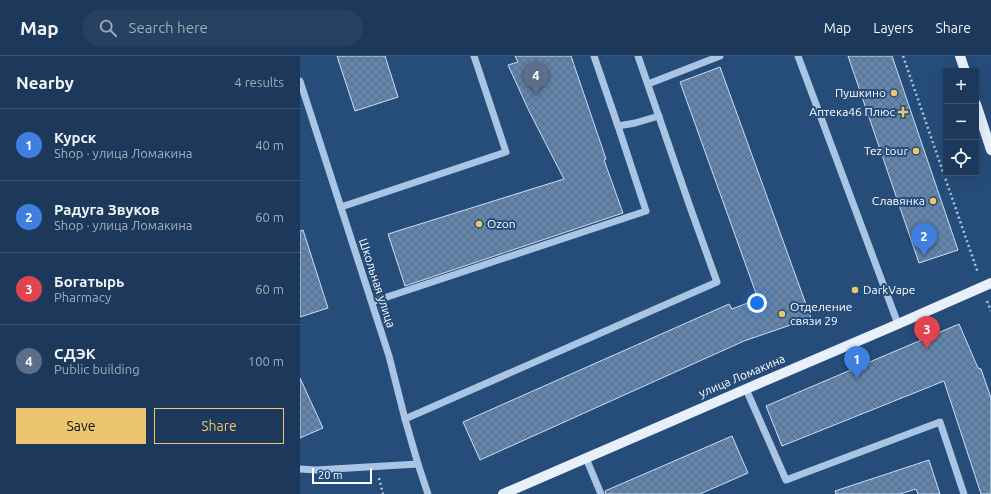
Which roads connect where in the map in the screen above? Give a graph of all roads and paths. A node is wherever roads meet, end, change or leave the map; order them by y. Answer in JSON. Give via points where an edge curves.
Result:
{"nodes":[{"id":1,"x":474,"y":56,"type":"edge"},
{"id":2,"x":594,"y":56,"type":"edge"},
{"id":3,"x":638,"y":56,"type":"edge"},
{"id":4,"x":720,"y":56,"type":"edge"},
{"id":5,"x":798,"y":56,"type":"edge"},
{"id":6,"x":904,"y":56,"type":"edge"},
{"id":7,"x":960,"y":56,"type":"edge"},
{"id":8,"x":964,"y":68,"type":"edge"},
{"id":9,"x":300,"y":81,"type":"edge"},
{"id":10,"x":648,"y":84,"type":"junction"},
{"id":11,"x":979,"y":113,"type":"edge"},
{"id":12,"x":659,"y":116,"type":"junction"},
{"id":13,"x":618,"y":126,"type":"junction"},
{"id":14,"x":991,"y":150,"type":"edge"},
{"id":15,"x":341,"y":207,"type":"junction"},
{"id":16,"x":987,"y":285,"type":"edge"},
{"id":17,"x":372,"y":302,"type":"junction"},
{"id":18,"x":991,"y":311,"type":"edge"},
{"id":19,"x":898,"y":324,"type":"junction"},
{"id":20,"x":746,"y":388,"type":"junction"},
{"id":21,"x":405,"y":419,"type":"junction"},
{"id":22,"x":586,"y":458,"type":"junction"},
{"id":23,"x":418,"y":464,"type":"junction"},
{"id":24,"x":300,"y":469,"type":"edge"},
{"id":25,"x":378,"y":478,"type":"dead end"},
{"id":26,"x":383,"y":494,"type":"edge"},
{"id":27,"x":428,"y":494,"type":"edge"},
{"id":28,"x":503,"y":494,"type":"edge"},
{"id":29,"x":601,"y":494,"type":"edge"},
{"id":30,"x":964,"y":494,"type":"edge"}],
"edges":[{"from":1,"to":15,"type":"street","via":[[506,152]]},
{"from":2,"to":13,"type":"street"},
{"from":3,"to":10,"type":"street"},
{"from":4,"to":10,"type":"street"},
{"from":5,"to":19,"type":"street"},
{"from":6,"to":16,"type":"path"},
{"from":7,"to":8,"type":"main road"},
{"from":9,"to":15,"type":"street","name":"Школьная улица"},
{"from":10,"to":12,"type":"street"},
{"from":11,"to":14,"type":"main road"},
{"from":12,"to":13,"type":"street"},
{"from":12,"to":21,"type":"street","via":[[717,282]]},
{"from":13,"to":17,"type":"street","via":[[646,211]]},
{"from":15,"to":17,"type":"street","name":"Школьная улица"},
{"from":16,"to":18,"type":"path"},
{"from":16,"to":19,"type":"main road","name":"улица Ломакина"},
{"from":17,"to":21,"type":"street","name":"Школьная улица"},
{"from":19,"to":20,"type":"main road","name":"улица Ломакина"},
{"from":20,"to":22,"type":"main road","name":"улица Ломакина"},
{"from":20,"to":30,"type":"street","via":[[786,480],[940,422]]},
{"from":21,"to":23,"type":"street","name":"Школьная улица"},
{"from":22,"to":28,"type":"main road","name":"улица Ломакина"},
{"from":22,"to":29,"type":"street"},
{"from":23,"to":24,"type":"street"},
{"from":23,"to":27,"type":"street","name":"Школьная улица"},
{"from":25,"to":26,"type":"path"}]}
